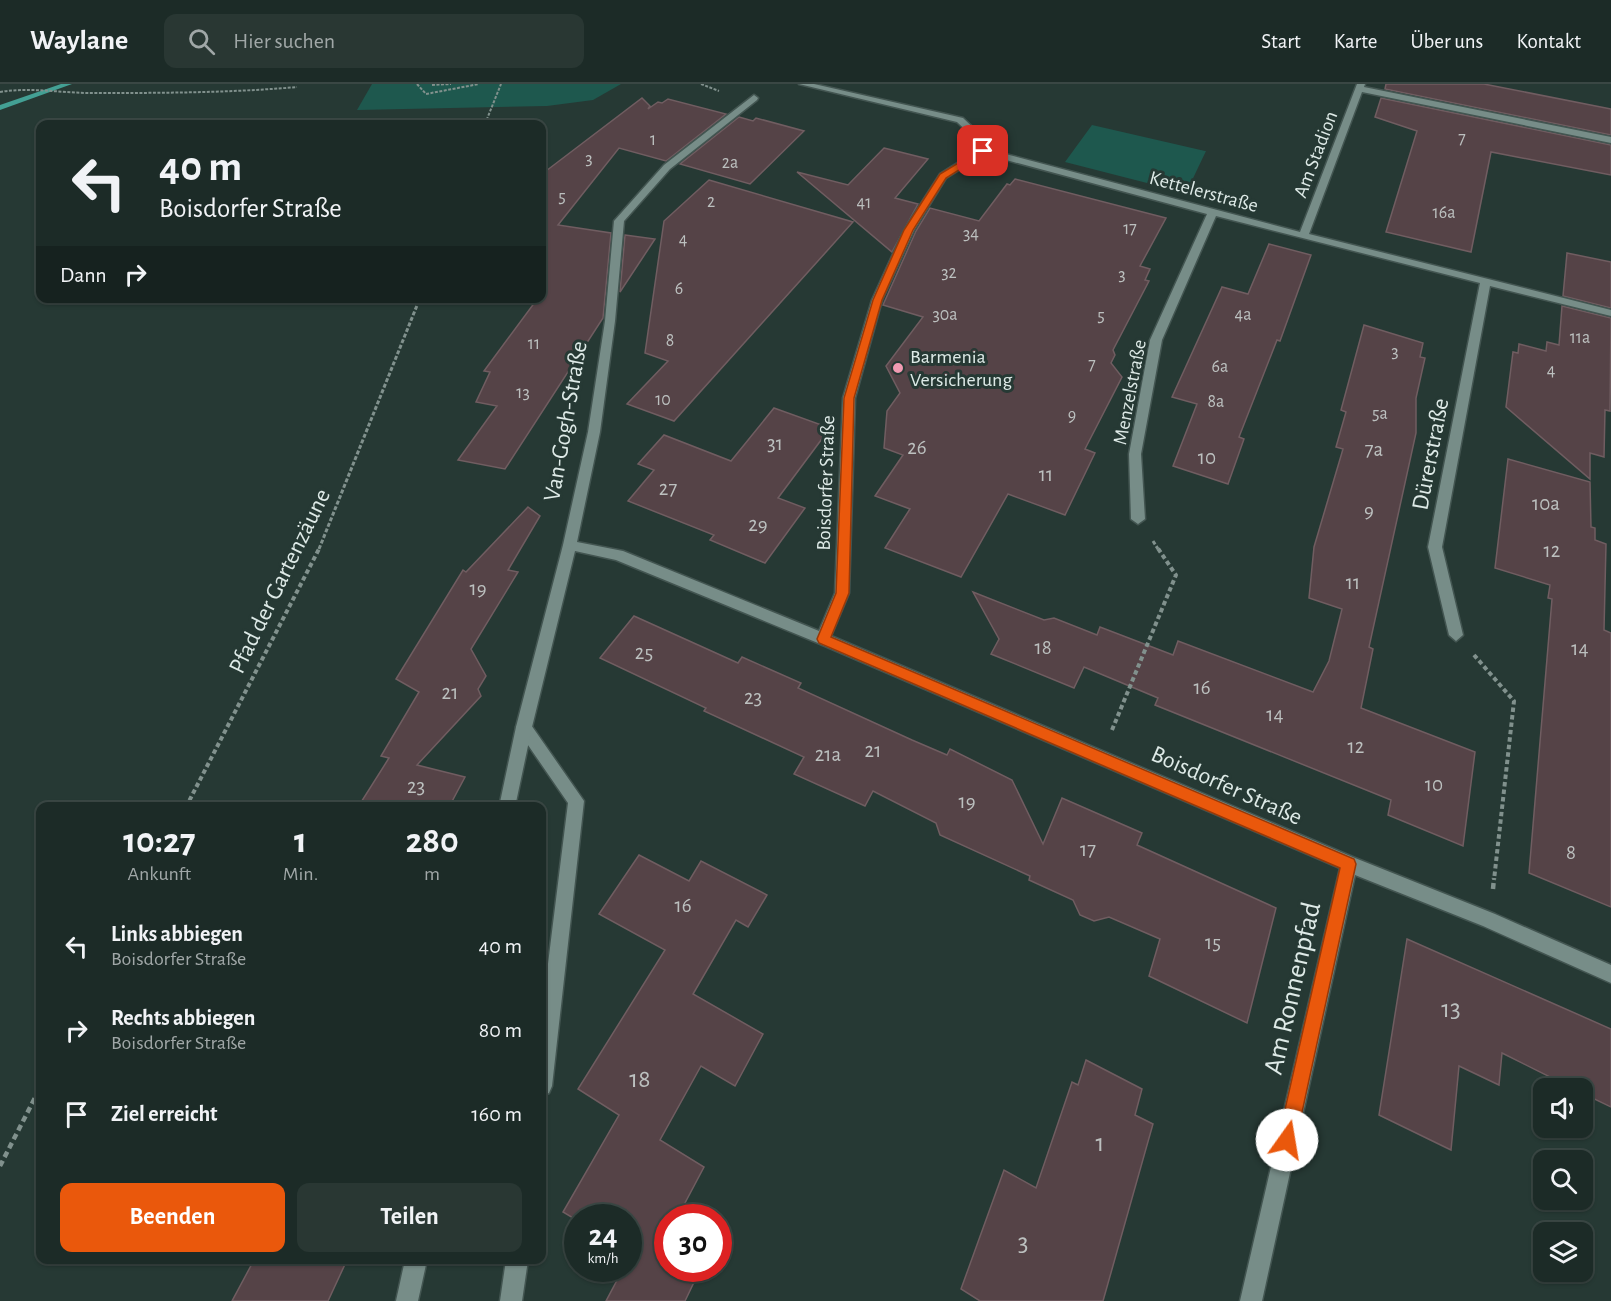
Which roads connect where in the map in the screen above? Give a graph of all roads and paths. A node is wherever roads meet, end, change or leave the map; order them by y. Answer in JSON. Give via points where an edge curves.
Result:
{"nodes":[{"id":1,"x":417,"y":84,"type":"edge"},
{"id":2,"x":451,"y":84,"type":"edge"},
{"id":3,"x":479,"y":84,"type":"edge"},
{"id":4,"x":501,"y":84,"type":"edge"},
{"id":5,"x":803,"y":84,"type":"edge"},
{"id":6,"x":432,"y":85,"type":"edge"},
{"id":7,"x":1360,"y":86,"type":"edge"},
{"id":8,"x":297,"y":87,"type":"dead end"},
{"id":9,"x":0,"y":92,"type":"edge"},
{"id":10,"x":754,"y":98,"type":"dead end"},
{"id":11,"x":487,"y":120,"type":"edge"},
{"id":12,"x":1611,"y":140,"type":"edge"},
{"id":13,"x":983,"y":151,"type":"junction"},
{"id":14,"x":1213,"y":212,"type":"junction"},
{"id":15,"x":1303,"y":236,"type":"junction"},
{"id":16,"x":1486,"y":281,"type":"junction"},
{"id":17,"x":418,"y":303,"type":"edge"},
{"id":18,"x":1611,"y":313,"type":"edge"},
{"id":19,"x":1138,"y":519,"type":"joint"},
{"id":20,"x":570,"y":546,"type":"junction"},
{"id":21,"x":1456,"y":635,"type":"joint"},
{"id":22,"x":824,"y":639,"type":"junction"},
{"id":23,"x":524,"y":727,"type":"junction"},
{"id":24,"x":1101,"y":756,"type":"junction"},
{"id":25,"x":189,"y":802,"type":"edge"},
{"id":26,"x":508,"y":802,"type":"edge"},
{"id":27,"x":1349,"y":864,"type":"junction"},
{"id":28,"x":1490,"y":920,"type":"junction"},
{"id":29,"x":1611,"y":974,"type":"edge"},
{"id":30,"x":546,"y":1052,"type":"edge"},
{"id":31,"x":36,"y":1096,"type":"edge"},
{"id":32,"x":0,"y":1166,"type":"edge"},
{"id":33,"x":415,"y":1264,"type":"edge"},
{"id":34,"x":516,"y":1264,"type":"edge"},
{"id":35,"x":407,"y":1301,"type":"edge"},
{"id":36,"x":511,"y":1301,"type":"edge"},
{"id":37,"x":1251,"y":1301,"type":"edge"}],
"edges":[{"from":1,"to":3,"type":"path","via":[[426,94]]},
{"from":2,"to":6,"type":"path"},
{"from":4,"to":11,"type":"path"},
{"from":5,"to":13,"type":"street","via":[[960,120],[978,137]]},
{"from":7,"to":12,"type":"street"},
{"from":7,"to":15,"type":"street","name":"Am Stadion"},
{"from":8,"to":9,"type":"path","via":[[188,93],[56,93],[25,87]]},
{"from":10,"to":20,"type":"street","name":"Van-Gogh-Straße","via":[[667,167],[619,221],[594,432]]},
{"from":13,"to":14,"type":"street","name":"Kettelerstraße"},
{"from":13,"to":22,"type":"street","name":"Boisdorfer Straße","via":[[943,176],[909,230],[878,300],[849,398],[842,593]]},
{"from":14,"to":15,"type":"street","name":"Kettelerstraße"},
{"from":14,"to":19,"type":"street","name":"Menzelstraße","via":[[1156,340],[1135,454]]},
{"from":15,"to":16,"type":"street","name":"Kettelerstraße"},
{"from":16,"to":18,"type":"street","name":"Kettelerstraße"},
{"from":16,"to":21,"type":"street","name":"Dürerstraße","via":[[1435,547]]},
{"from":17,"to":25,"type":"path","name":"Pfad der Gartenzäune","via":[[315,559]]},
{"from":19,"to":24,"type":"path","via":[[1176,575]]},
{"from":20,"to":22,"type":"street","name":"Boisdorfer Straße","via":[[618,555]]},
{"from":20,"to":23,"type":"street","name":"Van-Gogh-Straße"},
{"from":21,"to":28,"type":"path","via":[[1514,701]]},
{"from":22,"to":24,"type":"street","name":"Boisdorfer Straße"},
{"from":23,"to":26,"type":"street","name":"Van-Gogh-Straße"},
{"from":23,"to":30,"type":"street","via":[[576,801]]},
{"from":24,"to":27,"type":"street","name":"Boisdorfer Straße"},
{"from":27,"to":28,"type":"street","name":"Boisdorfer Straße"},
{"from":27,"to":37,"type":"street","name":"Am Ronnenpfad"},
{"from":28,"to":29,"type":"street","name":"Boisdorfer Straße"},
{"from":31,"to":32,"type":"path"},
{"from":33,"to":35,"type":"street"},
{"from":34,"to":36,"type":"street"}]}
